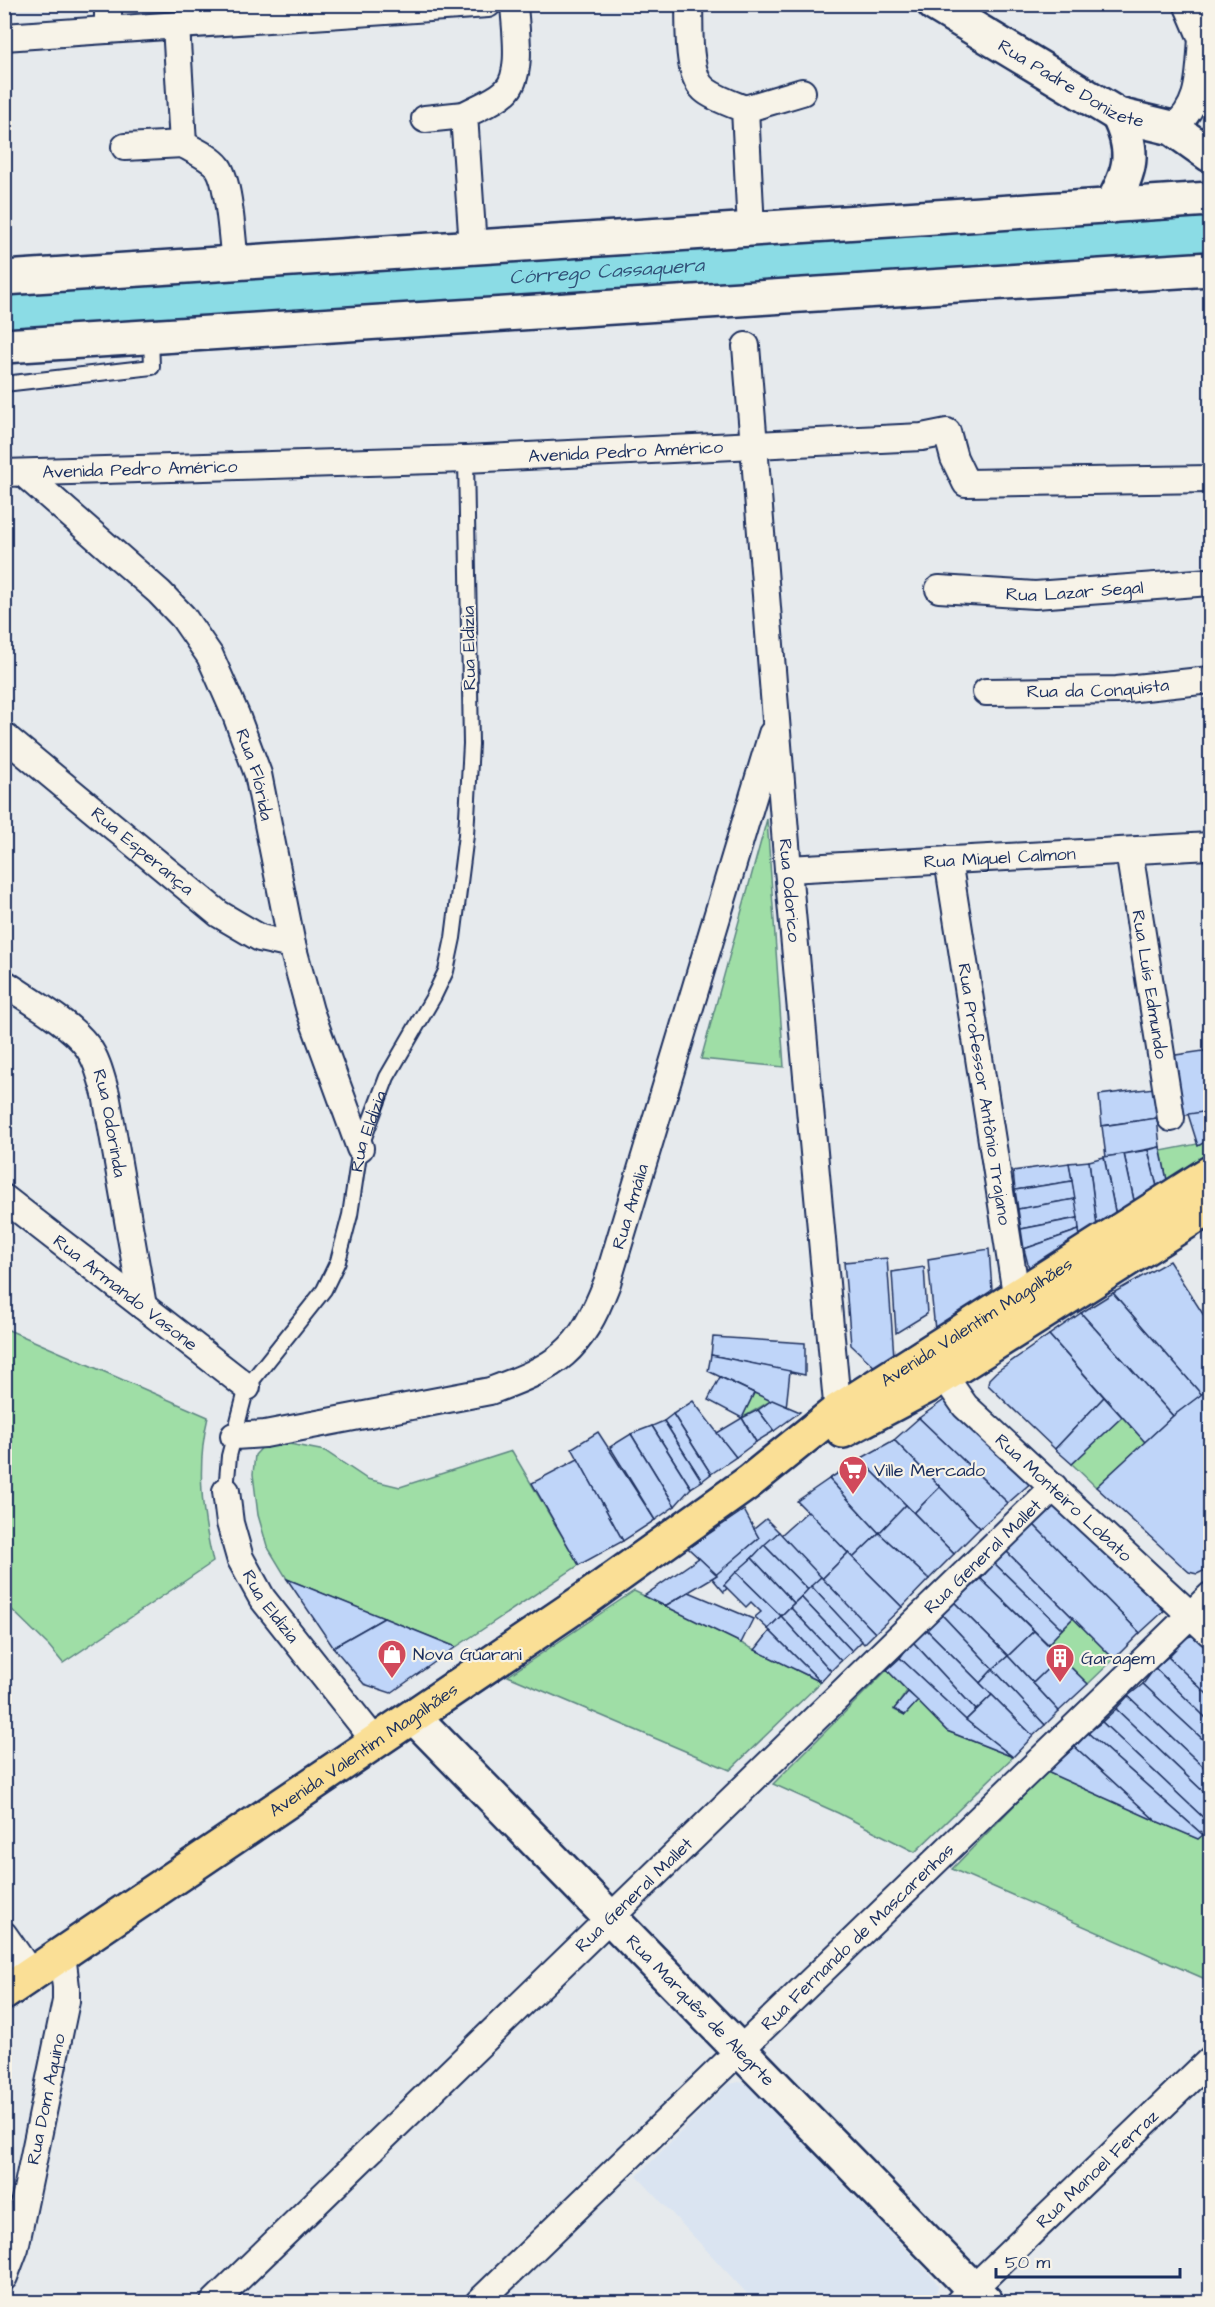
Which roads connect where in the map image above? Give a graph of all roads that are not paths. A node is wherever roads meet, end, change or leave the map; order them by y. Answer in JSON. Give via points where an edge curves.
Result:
{"nodes":[{"id":1,"x":108,"y":4,"type":"edge"},
{"id":2,"x":488,"y":4,"type":"edge"},
{"id":3,"x":513,"y":4,"type":"edge"},
{"id":4,"x":688,"y":4,"type":"edge"},
{"id":5,"x":934,"y":4,"type":"edge"},
{"id":6,"x":1187,"y":4,"type":"edge"},
{"id":7,"x":398,"y":8,"type":"edge"},
{"id":8,"x":176,"y":25,"type":"junction"},
{"id":9,"x":108,"y":30,"type":"junction"},
{"id":10,"x":4,"y":37,"type":"edge"},
{"id":11,"x":1206,"y":45,"type":"edge"},
{"id":12,"x":802,"y":92,"type":"dead end"},
{"id":13,"x":745,"y":109,"type":"junction"},
{"id":14,"x":464,"y":115,"type":"junction"},
{"id":15,"x":1118,"y":115,"type":"junction"},
{"id":16,"x":425,"y":119,"type":"dead end"},
{"id":17,"x":1172,"y":128,"type":"junction"},
{"id":18,"x":183,"y":144,"type":"junction"},
{"id":19,"x":125,"y":147,"type":"dead end"},
{"id":20,"x":1210,"y":155,"type":"edge"},
{"id":21,"x":1210,"y":199,"type":"edge"},
{"id":22,"x":1111,"y":206,"type":"junction"},
{"id":23,"x":751,"y":229,"type":"junction"},
{"id":24,"x":473,"y":247,"type":"junction"},
{"id":25,"x":235,"y":263,"type":"junction"},
{"id":26,"x":1210,"y":269,"type":"edge"},
{"id":27,"x":4,"y":278,"type":"edge"},
{"id":28,"x":151,"y":337,"type":"junction"},
{"id":29,"x":4,"y":346,"type":"edge"},
{"id":30,"x":746,"y":346,"type":"dead end"},
{"id":31,"x":4,"y":384,"type":"edge"},
{"id":32,"x":754,"y":444,"type":"junction"},
{"id":33,"x":466,"y":459,"type":"junction"},
{"id":34,"x":14,"y":473,"type":"edge"},
{"id":35,"x":1210,"y":479,"type":"edge"},
{"id":36,"x":1210,"y":582,"type":"edge"},
{"id":37,"x":939,"y":590,"type":"dead end"},
{"id":38,"x":1210,"y":680,"type":"edge"},
{"id":39,"x":987,"y":692,"type":"dead end"},
{"id":40,"x":776,"y":720,"type":"junction"},
{"id":41,"x":4,"y":736,"type":"edge"},
{"id":42,"x":1210,"y":846,"type":"edge"},
{"id":43,"x":1130,"y":851,"type":"junction"},
{"id":44,"x":948,"y":860,"type":"junction"},
{"id":45,"x":788,"y":869,"type":"junction"},
{"id":46,"x":292,"y":945,"type":"junction"},
{"id":47,"x":4,"y":983,"type":"edge"},
{"id":48,"x":1171,"y":1118,"type":"dead end"},
{"id":49,"x":360,"y":1148,"type":"junction"},
{"id":50,"x":1210,"y":1173,"type":"edge"},
{"id":51,"x":4,"y":1198,"type":"edge"},
{"id":52,"x":1210,"y":1207,"type":"edge"},
{"id":53,"x":144,"y":1306,"type":"junction"},
{"id":54,"x":1020,"y":1312,"type":"junction"},
{"id":55,"x":938,"y":1364,"type":"junction"},
{"id":56,"x":247,"y":1387,"type":"junction"},
{"id":57,"x":839,"y":1422,"type":"junction"},
{"id":58,"x":234,"y":1436,"type":"junction"},
{"id":59,"x":1054,"y":1487,"type":"junction"},
{"id":60,"x":226,"y":1491,"type":"joint"},
{"id":61,"x":1210,"y":1596,"type":"edge"},
{"id":62,"x":1191,"y":1615,"type":"junction"},
{"id":63,"x":1210,"y":1633,"type":"edge"},
{"id":64,"x":414,"y":1717,"type":"junction"},
{"id":65,"x":375,"y":1741,"type":"junction"},
{"id":66,"x":609,"y":1917,"type":"junction"},
{"id":67,"x":4,"y":1935,"type":"edge"},
{"id":68,"x":62,"y":1954,"type":"junction"},
{"id":69,"x":32,"y":1975,"type":"junction"},
{"id":70,"x":4,"y":1994,"type":"edge"},
{"id":71,"x":739,"y":2050,"type":"junction"},
{"id":72,"x":1210,"y":2060,"type":"edge"},
{"id":73,"x":4,"y":2277,"type":"edge"},
{"id":74,"x":972,"y":2298,"type":"edge"},
{"id":75,"x":214,"y":2302,"type":"edge"},
{"id":76,"x":479,"y":2302,"type":"edge"}],
"edges":[{"from":1,"to":9,"type":"street"},
{"from":2,"to":7,"type":"street"},
{"from":3,"to":14,"type":"street","via":[[513,79],[504,93]]},
{"from":4,"to":13,"type":"street","via":[[697,82],[706,92]]},
{"from":5,"to":15,"type":"main road","name":"Rua Padre Donizete"},
{"from":6,"to":11,"type":"street"},
{"from":7,"to":8,"type":"street"},
{"from":8,"to":9,"type":"street"},
{"from":8,"to":18,"type":"street"},
{"from":9,"to":10,"type":"street"},
{"from":11,"to":17,"type":"street","via":[[1195,100],[1189,113]]},
{"from":12,"to":13,"type":"street"},
{"from":13,"to":23,"type":"street"},
{"from":14,"to":16,"type":"street"},
{"from":14,"to":24,"type":"street"},
{"from":15,"to":17,"type":"main road","name":"Rua Padre Donizete"},
{"from":15,"to":22,"type":"main road","via":[[1131,150],[1124,183]]},
{"from":17,"to":20,"type":"main road","name":"Rua Padre Donizete"},
{"from":18,"to":19,"type":"street"},
{"from":18,"to":25,"type":"street","via":[[219,169]]},
{"from":21,"to":22,"type":"main road"},
{"from":22,"to":23,"type":"main road"},
{"from":23,"to":24,"type":"main road"},
{"from":24,"to":25,"type":"main road"},
{"from":25,"to":27,"type":"main road"},
{"from":26,"to":28,"type":"main road"},
{"from":28,"to":29,"type":"main road"},
{"from":28,"to":31,"type":"lane","via":[[152,367]]},
{"from":30,"to":32,"type":"street","name":"Rua Odorico"},
{"from":32,"to":33,"type":"street","name":"Avenida Pedro Américo"},
{"from":32,"to":35,"type":"street","name":"Avenida Pedro Américo","via":[[922,437],[947,432],[966,483]]},
{"from":32,"to":40,"type":"street","name":"Rua Odorico"},
{"from":33,"to":34,"type":"street","name":"Avenida Pedro Américo"},
{"from":33,"to":49,"type":"lane","name":"Rua Eldizia","via":[[471,744],[466,836],[453,938],[446,971],[387,1077]]},
{"from":34,"to":46,"type":"street","name":"Rua Flórida","via":[[159,592],[183,617],[210,656],[258,774]]},
{"from":36,"to":37,"type":"street","name":"Rua Lazar Segal","via":[[1035,595]]},
{"from":38,"to":39,"type":"street","name":"Rua da Conquista","via":[[1117,690]]},
{"from":40,"to":45,"type":"street","name":"Rua Odorico"},
{"from":40,"to":58,"type":"street","name":"Rua Amália","via":[[607,1283],[580,1338],[558,1360],[490,1392],[265,1434]]},
{"from":41,"to":46,"type":"street","name":"Rua Esperança","via":[[219,914],[260,938]]},
{"from":42,"to":43,"type":"street","name":"Rua Miguel Calmon"},
{"from":43,"to":44,"type":"street","name":"Rua Miguel Calmon"},
{"from":43,"to":48,"type":"street","name":"Rua Luís Edmundo"},
{"from":44,"to":45,"type":"street","name":"Rua Miguel Calmon"},
{"from":44,"to":54,"type":"street","name":"Rua Professor Antônio Trajano"},
{"from":45,"to":57,"type":"street","name":"Rua Odorico"},
{"from":46,"to":49,"type":"street","name":"Rua Flórida","via":[[310,1011]]},
{"from":47,"to":53,"type":"street","name":"Rua Odorinda","via":[[77,1034],[100,1073]]},
{"from":49,"to":56,"type":"lane","name":"Rua Eldizia","via":[[338,1261],[324,1290]]},
{"from":50,"to":54,"type":"main road","name":"Avenida Valentim Magalhães"},
{"from":51,"to":53,"type":"street","name":"Rua Armando Vasone"},
{"from":52,"to":54,"type":"main road","name":"Avenida Valentim Magalhães"},
{"from":53,"to":56,"type":"street","name":"Rua Armando Vasone"},
{"from":54,"to":55,"type":"main road","name":"Avenida Valentim Magalhães"},
{"from":55,"to":57,"type":"main road","name":"Avenida Valentim Magalhães"},
{"from":55,"to":59,"type":"street","name":"Rua Monteiro Lobato","via":[[965,1406]]},
{"from":56,"to":58,"type":"lane","name":"Rua Eldizia"},
{"from":57,"to":64,"type":"main road","name":"Avenida Valentim Magalhães"},
{"from":58,"to":60,"type":"lane","name":"Rua Eldizia"},
{"from":59,"to":62,"type":"street","name":"Rua Monteiro Lobato"},
{"from":59,"to":66,"type":"street","name":"Rua General Mallet"},
{"from":60,"to":65,"type":"street","name":"Rua Eldizia","via":[[240,1558],[261,1598]]},
{"from":61,"to":62,"type":"street","name":"Rua Fernando de Mascarenhas"},
{"from":62,"to":63,"type":"street","name":"Rua Monteiro Lobato"},
{"from":62,"to":71,"type":"street","name":"Rua Fernando de Mascarenhas"},
{"from":64,"to":65,"type":"main road","name":"Avenida Valentim Magalhães"},
{"from":64,"to":66,"type":"main road","name":"Rua Marquês de Alegrte"},
{"from":65,"to":68,"type":"main road","name":"Avenida Valentim Magalhães"},
{"from":66,"to":71,"type":"main road","name":"Rua Marquês de Alegrte"},
{"from":66,"to":75,"type":"street","name":"Rua General Mallet"},
{"from":67,"to":69,"type":"street"},
{"from":68,"to":69,"type":"main road","name":"Avenida Valentim Magalhães"},
{"from":68,"to":73,"type":"street","name":"Rua Dom Aquino","via":[[66,2001],[15,2248]]},
{"from":69,"to":70,"type":"main road","name":"Avenida Valentim Magalhães"},
{"from":71,"to":74,"type":"main road","name":"Rua Marquês de Alegrte"},
{"from":71,"to":76,"type":"street","name":"Rua Fernando de Mascarenhas"},
{"from":72,"to":74,"type":"street","name":"Rua Manoel Ferraz"}]}
